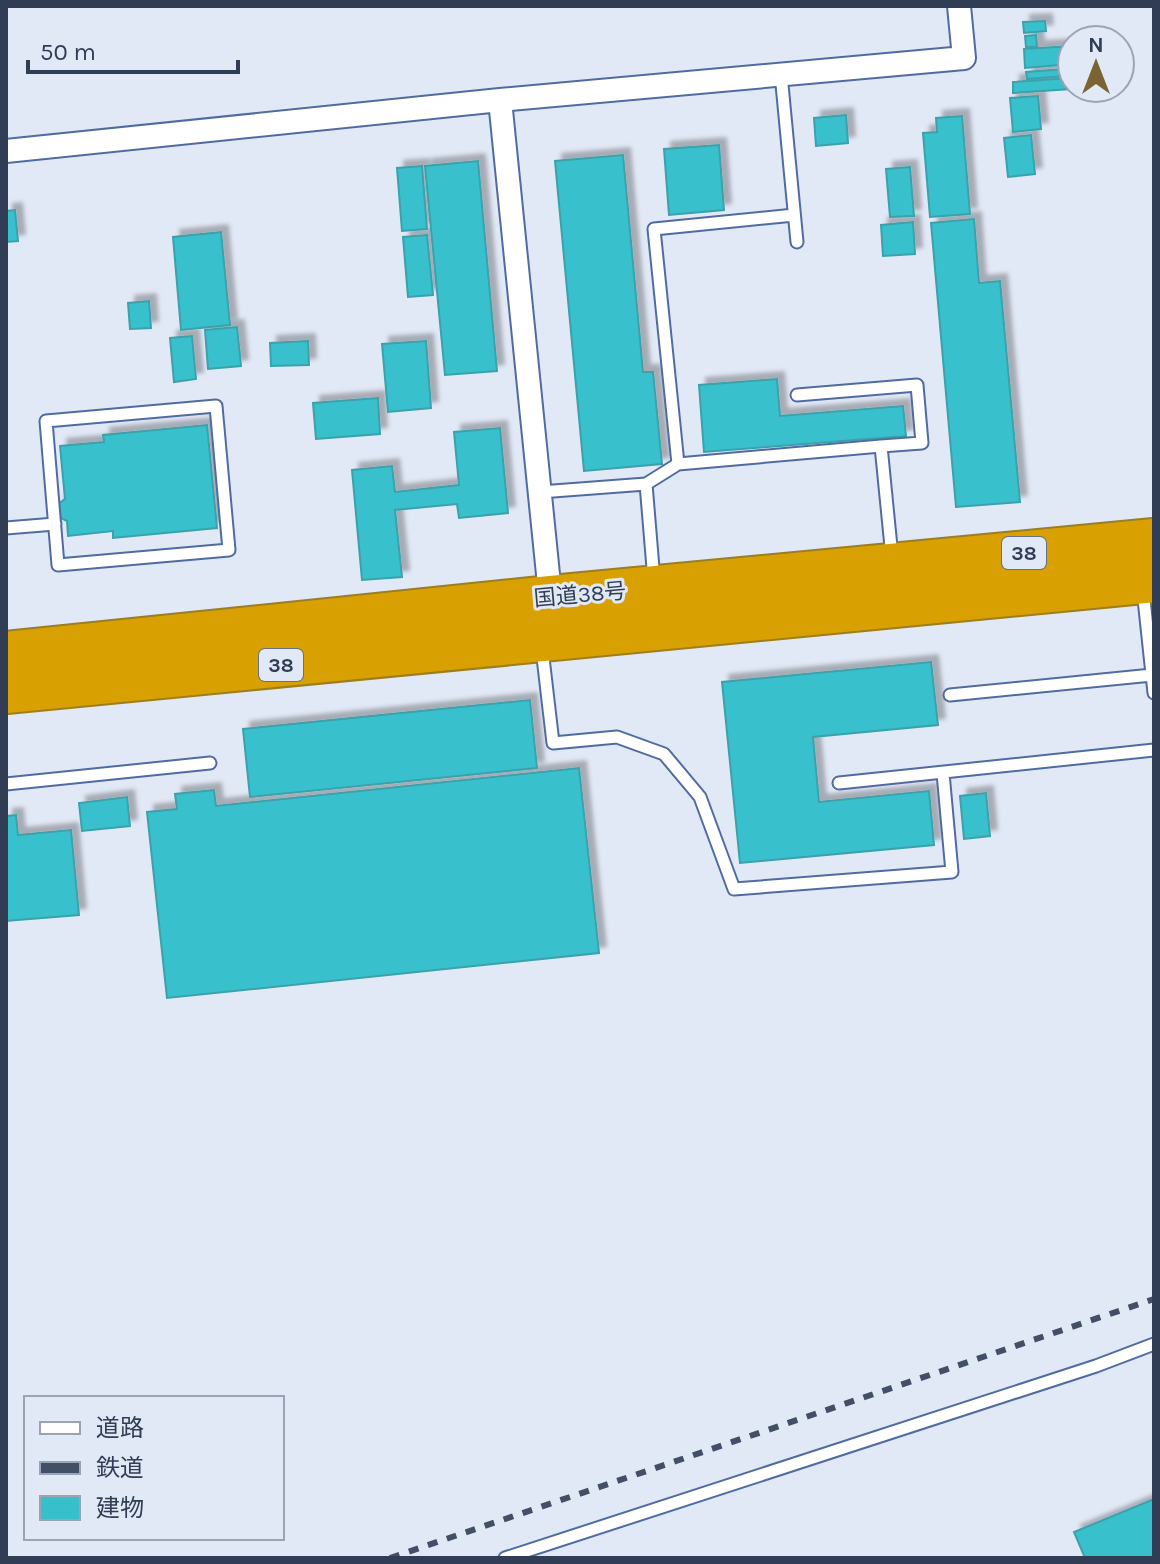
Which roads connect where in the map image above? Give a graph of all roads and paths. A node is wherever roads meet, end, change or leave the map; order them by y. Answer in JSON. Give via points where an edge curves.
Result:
{"nodes":[{"id":1,"x":959,"y":6,"type":"edge"},
{"id":2,"x":781,"y":74,"type":"junction"},
{"id":3,"x":500,"y":100,"type":"junction"},
{"id":4,"x":6,"y":151,"type":"edge"},
{"id":5,"x":794,"y":215,"type":"junction"},
{"id":6,"x":797,"y":242,"type":"dead end"},
{"id":7,"x":797,"y":395,"type":"dead end"},
{"id":8,"x":881,"y":446,"type":"junction"},
{"id":9,"x":678,"y":464,"type":"junction"},
{"id":10,"x":646,"y":484,"type":"junction"},
{"id":11,"x":540,"y":492,"type":"junction"},
{"id":12,"x":55,"y":524,"type":"junction"},
{"id":13,"x":6,"y":528,"type":"edge"},
{"id":14,"x":1154,"y":540,"type":"edge"},
{"id":15,"x":1148,"y":582,"type":"edge"},
{"id":16,"x":895,"y":586,"type":"junction"},
{"id":17,"x":655,"y":587,"type":"junction"},
{"id":18,"x":551,"y":597,"type":"junction"},
{"id":19,"x":548,"y":640,"type":"junction"},
{"id":20,"x":6,"y":653,"type":"edge"},
{"id":21,"x":1152,"y":675,"type":"edge"},
{"id":22,"x":6,"y":692,"type":"edge"},
{"id":23,"x":1154,"y":693,"type":"edge"},
{"id":24,"x":950,"y":695,"type":"dead end"},
{"id":25,"x":1154,"y":750,"type":"edge"},
{"id":26,"x":210,"y":763,"type":"dead end"},
{"id":27,"x":943,"y":773,"type":"junction"},
{"id":28,"x":839,"y":783,"type":"dead end"},
{"id":29,"x":6,"y":784,"type":"edge"},
{"id":30,"x":1154,"y":1344,"type":"edge"},
{"id":31,"x":505,"y":1558,"type":"edge"}],
"edges":[{"from":1,"to":2,"type":"street","via":[[964,58]]},
{"from":2,"to":3,"type":"street"},
{"from":2,"to":5,"type":"lane"},
{"from":3,"to":4,"type":"street"},
{"from":3,"to":11,"type":"street"},
{"from":5,"to":6,"type":"lane"},
{"from":5,"to":9,"type":"lane","via":[[654,229]]},
{"from":7,"to":8,"type":"lane","via":[[917,385],[922,443]]},
{"from":8,"to":9,"type":"lane"},
{"from":8,"to":16,"type":"lane"},
{"from":9,"to":10,"type":"lane"},
{"from":10,"to":11,"type":"lane"},
{"from":10,"to":17,"type":"lane"},
{"from":11,"to":18,"type":"street"},
{"from":12,"to":12,"type":"lane","via":[[46,421],[216,406],[229,550],[58,565]]},
{"from":12,"to":13,"type":"lane"},
{"from":14,"to":16,"type":"highway","name":"国道38号","number":"38"},
{"from":15,"to":16,"type":"highway","name":"国道38号","number":"38"},
{"from":15,"to":21,"type":"lane"},
{"from":16,"to":17,"type":"highway","name":"国道38号","number":"38"},
{"from":16,"to":19,"type":"highway","name":"国道38号","number":"38"},
{"from":17,"to":18,"type":"highway","name":"国道38号","number":"38"},
{"from":18,"to":19,"type":"street"},
{"from":18,"to":20,"type":"highway","name":"国道38号","number":"38"},
{"from":19,"to":22,"type":"highway","name":"国道38号","number":"38"},
{"from":19,"to":27,"type":"lane","via":[[553,743],[617,737],[664,754],[700,797],[734,889],[952,872]]},
{"from":21,"to":23,"type":"lane"},
{"from":21,"to":24,"type":"lane"},
{"from":25,"to":27,"type":"lane"},
{"from":26,"to":29,"type":"lane"},
{"from":27,"to":28,"type":"lane"},
{"from":30,"to":31,"type":"lane"}]}
